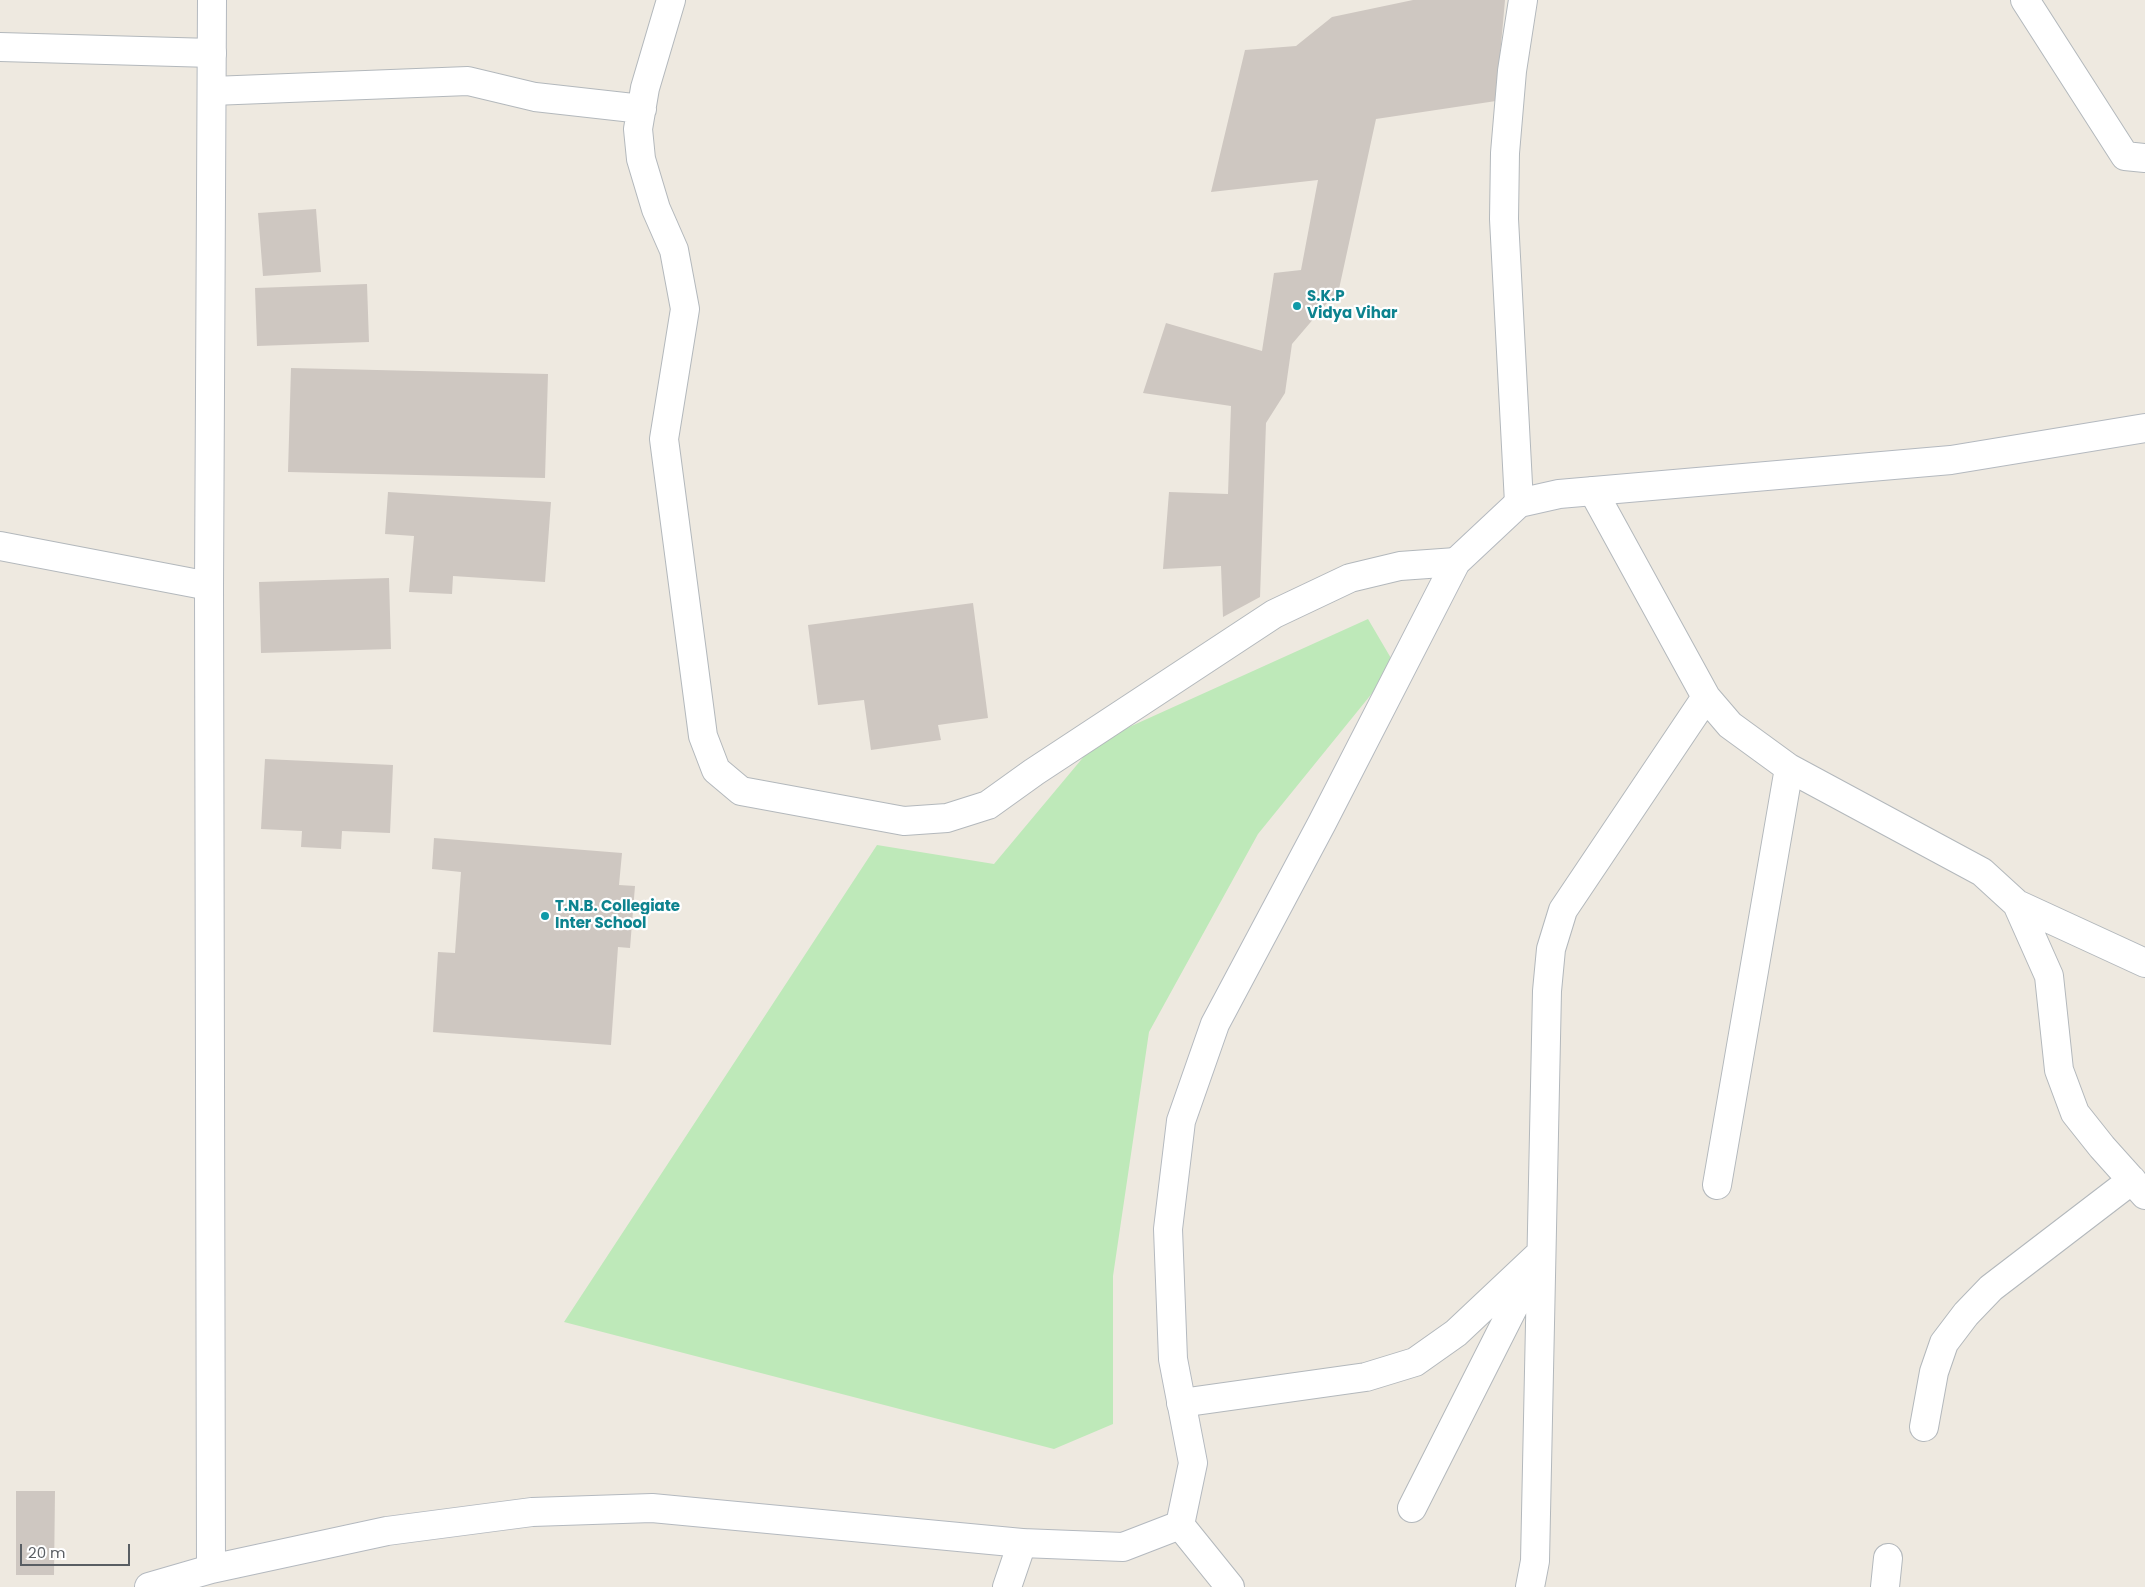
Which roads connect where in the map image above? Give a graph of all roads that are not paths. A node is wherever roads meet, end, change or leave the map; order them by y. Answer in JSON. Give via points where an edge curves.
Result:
{"nodes":[{"id":1,"x":212,"y":0,"type":"edge"},
{"id":2,"x":671,"y":0,"type":"edge"},
{"id":3,"x":1523,"y":0,"type":"edge"},
{"id":4,"x":2026,"y":0,"type":"edge"},
{"id":5,"x":0,"y":47,"type":"edge"},
{"id":6,"x":212,"y":54,"type":"junction"},
{"id":7,"x":212,"y":91,"type":"junction"},
{"id":8,"x":642,"y":109,"type":"junction"},
{"id":9,"x":2145,"y":158,"type":"edge"},
{"id":10,"x":2145,"y":428,"type":"edge"},
{"id":11,"x":1593,"y":491,"type":"junction"},
{"id":12,"x":1520,"y":504,"type":"junction"},
{"id":13,"x":0,"y":546,"type":"edge"},
{"id":14,"x":1456,"y":562,"type":"junction"},
{"id":15,"x":209,"y":586,"type":"junction"},
{"id":16,"x":1706,"y":697,"type":"junction"},
{"id":17,"x":1789,"y":768,"type":"junction"},
{"id":18,"x":2017,"y":904,"type":"junction"},
{"id":19,"x":2145,"y":963,"type":"edge"},
{"id":20,"x":1717,"y":1185,"type":"dead end"},
{"id":21,"x":2138,"y":1188,"type":"edge"},
{"id":22,"x":1541,"y":1253,"type":"junction"},
{"id":23,"x":1181,"y":1403,"type":"junction"},
{"id":24,"x":1924,"y":1427,"type":"dead end"},
{"id":25,"x":1412,"y":1508,"type":"dead end"},
{"id":26,"x":1180,"y":1525,"type":"junction"},
{"id":27,"x":1022,"y":1543,"type":"junction"},
{"id":28,"x":1888,"y":1558,"type":"dead end"},
{"id":29,"x":211,"y":1569,"type":"junction"},
{"id":30,"x":163,"y":1585,"type":"edge"},
{"id":31,"x":1008,"y":1587,"type":"edge"},
{"id":32,"x":1230,"y":1587,"type":"edge"},
{"id":33,"x":1530,"y":1587,"type":"edge"},
{"id":34,"x":1885,"y":1587,"type":"edge"}],
"edges":[{"from":1,"to":6,"type":"street"},
{"from":2,"to":8,"type":"street","via":[[645,88]]},
{"from":3,"to":12,"type":"street","via":[[1512,71],[1505,152],[1504,219]]},
{"from":4,"to":9,"type":"street","via":[[2125,156]]},
{"from":5,"to":6,"type":"street"},
{"from":6,"to":7,"type":"street"},
{"from":7,"to":8,"type":"street","via":[[468,81],[535,97]]},
{"from":7,"to":15,"type":"street"},
{"from":8,"to":14,"type":"street","via":[[638,129],[641,159],[656,209],[674,250],[685,309],[664,439],[703,736],[716,770],[741,791],[904,821],[947,818],[988,805],[1274,614],[1350,578],[1400,566]]},
{"from":10,"to":11,"type":"street","via":[[1951,460]]},
{"from":11,"to":12,"type":"street","via":[[1559,494]]},
{"from":11,"to":16,"type":"street"},
{"from":12,"to":14,"type":"street"},
{"from":13,"to":15,"type":"street"},
{"from":14,"to":23,"type":"street","via":[[1215,1024],[1182,1121],[1168,1228],[1173,1359]]},
{"from":15,"to":29,"type":"street"},
{"from":16,"to":17,"type":"street","via":[[1730,725]]},
{"from":16,"to":22,"type":"street","via":[[1563,910],[1551,949],[1547,991]]},
{"from":17,"to":18,"type":"street","via":[[1982,872]]},
{"from":17,"to":20,"type":"street"},
{"from":18,"to":19,"type":"street"},
{"from":18,"to":21,"type":"street","via":[[2049,976],[2059,1070],[2075,1113]]},
{"from":21,"to":24,"type":"street","via":[[1991,1288],[1966,1314],[1944,1343],[1934,1372]]},
{"from":22,"to":23,"type":"street","via":[[1456,1333],[1414,1362],[1366,1377]]},
{"from":22,"to":25,"type":"street"},
{"from":22,"to":33,"type":"street","via":[[1535,1561]]},
{"from":23,"to":26,"type":"street","via":[[1193,1463]]},
{"from":26,"to":27,"type":"street","via":[[1123,1547]]},
{"from":26,"to":32,"type":"street"},
{"from":27,"to":29,"type":"street","via":[[642,1509],[532,1512],[387,1531]]},
{"from":27,"to":31,"type":"street"},
{"from":28,"to":34,"type":"street"},
{"from":29,"to":30,"type":"street"}]}
